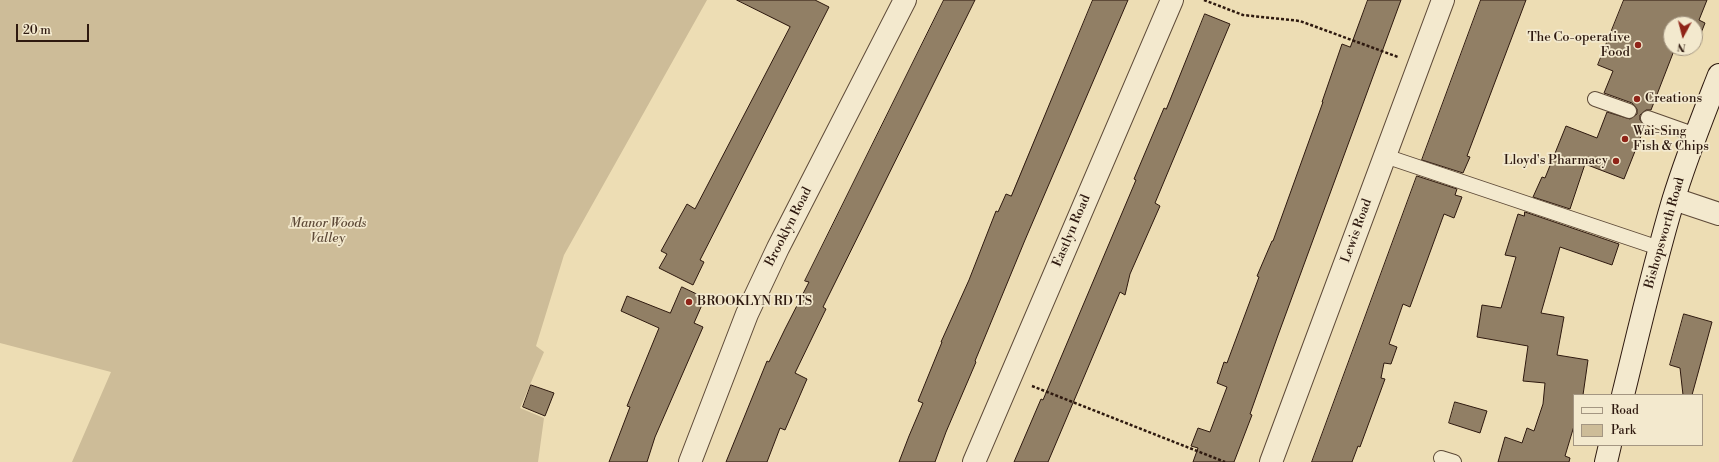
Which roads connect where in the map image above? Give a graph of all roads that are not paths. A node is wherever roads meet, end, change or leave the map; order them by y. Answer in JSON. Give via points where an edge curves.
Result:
{"nodes":[{"id":1,"x":904,"y":0,"type":"edge"},
{"id":2,"x":1172,"y":0,"type":"edge"},
{"id":3,"x":1443,"y":0,"type":"edge"},
{"id":4,"x":1719,"y":75,"type":"edge"},
{"id":5,"x":1595,"y":99,"type":"dead end"},
{"id":6,"x":1629,"y":111,"type":"dead end"},
{"id":7,"x":1648,"y":118,"type":"dead end"},
{"id":8,"x":1696,"y":135,"type":"junction"},
{"id":9,"x":1385,"y":156,"type":"junction"},
{"id":10,"x":1674,"y":199,"type":"junction"},
{"id":11,"x":1719,"y":214,"type":"edge"},
{"id":12,"x":1659,"y":248,"type":"junction"},
{"id":13,"x":1623,"y":394,"type":"edge"},
{"id":14,"x":1441,"y":458,"type":"dead end"},
{"id":15,"x":690,"y":462,"type":"edge"},
{"id":16,"x":974,"y":462,"type":"edge"},
{"id":17,"x":1272,"y":462,"type":"edge"},
{"id":18,"x":1454,"y":462,"type":"edge"}],
"edges":[{"from":1,"to":15,"type":"street","name":"Brooklyn Road","via":[[753,300]]},
{"from":2,"to":16,"type":"street","name":"Eastlyn Road"},
{"from":3,"to":9,"type":"street","name":"Lewis Road"},
{"from":4,"to":8,"type":"street","name":"Bishopsworth Road"},
{"from":5,"to":6,"type":"lane"},
{"from":7,"to":8,"type":"lane"},
{"from":8,"to":10,"type":"street","name":"Bishopsworth Road"},
{"from":9,"to":12,"type":"lane"},
{"from":9,"to":17,"type":"street","name":"Lewis Road"},
{"from":10,"to":11,"type":"street"},
{"from":10,"to":12,"type":"street","name":"Bishopsworth Road"},
{"from":12,"to":13,"type":"street","name":"Bishopsworth Road"},
{"from":14,"to":18,"type":"lane"}]}
